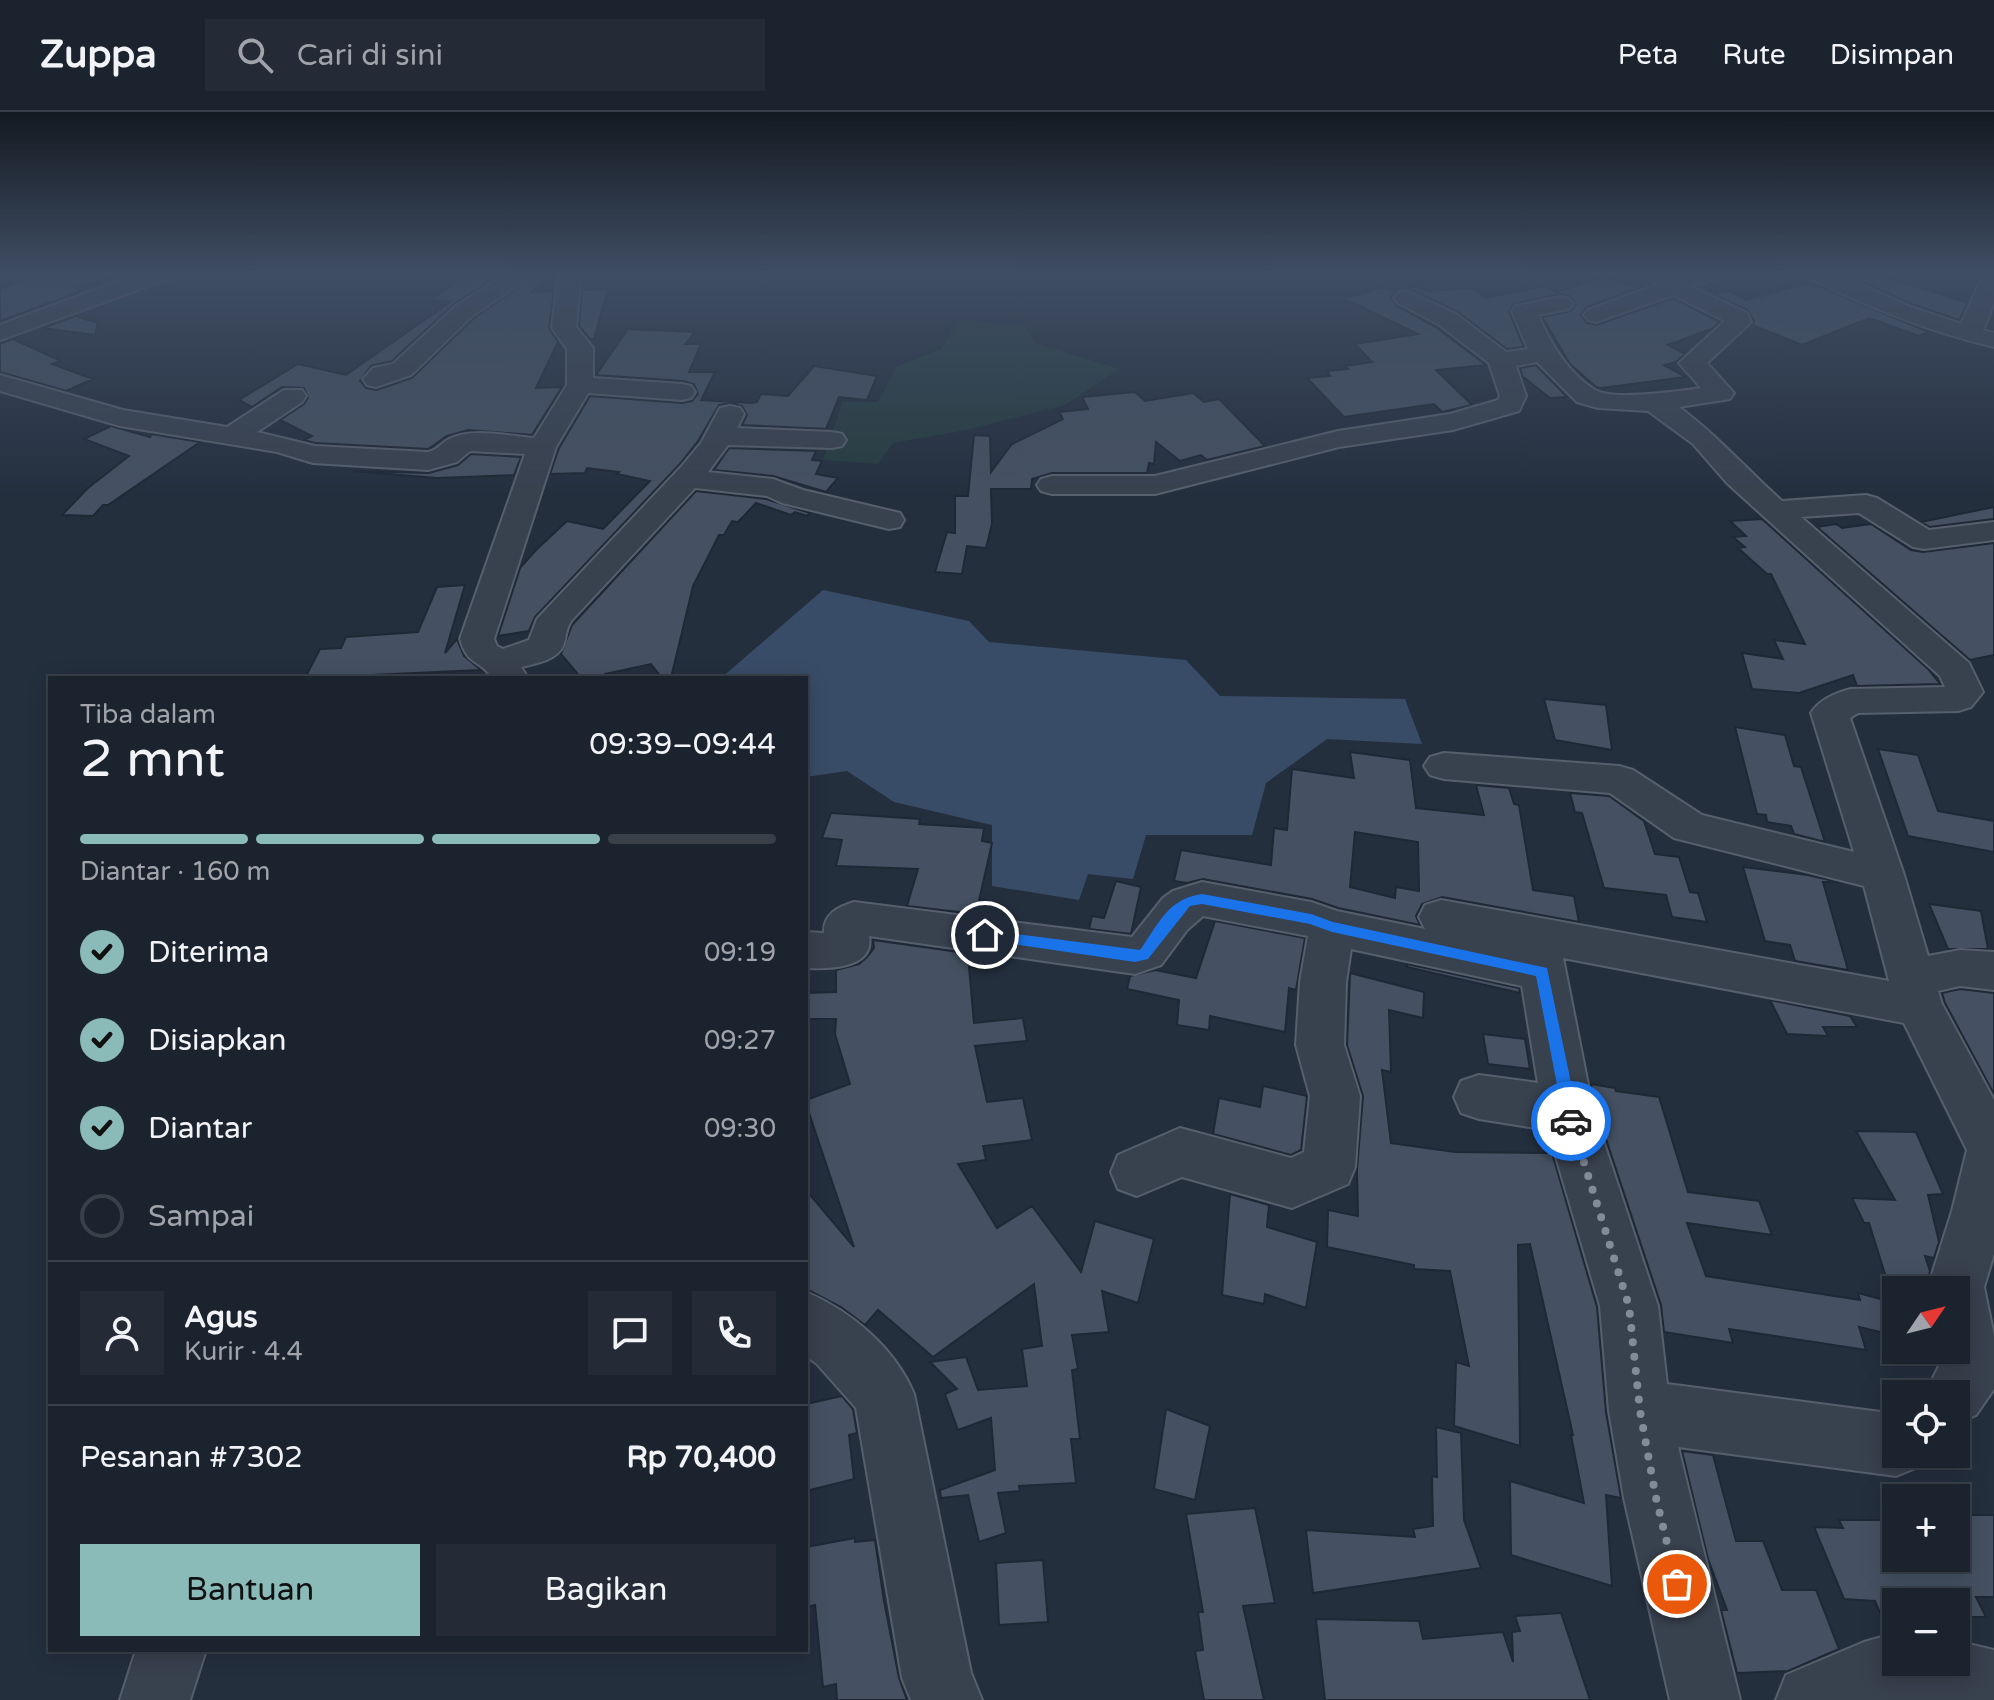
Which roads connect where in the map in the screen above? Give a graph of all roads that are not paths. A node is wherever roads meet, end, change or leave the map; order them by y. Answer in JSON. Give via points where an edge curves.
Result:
{"nodes":[{"id":1,"x":427,"y":346,"type":"edge"},
{"id":2,"x":578,"y":346,"type":"edge"},
{"id":3,"x":1483,"y":346,"type":"edge"},
{"id":4,"x":1540,"y":346,"type":"edge"},
{"id":5,"x":1711,"y":346,"type":"edge"},
{"id":6,"x":1543,"y":354,"type":"junction"},
{"id":7,"x":1501,"y":360,"type":"junction"},
{"id":8,"x":376,"y":379,"type":"dead end"},
{"id":9,"x":0,"y":383,"type":"edge"},
{"id":10,"x":580,"y":385,"type":"junction"},
{"id":11,"x":682,"y":392,"type":"dead end"},
{"id":12,"x":293,"y":396,"type":"dead end"},
{"id":13,"x":1655,"y":403,"type":"junction"},
{"id":14,"x":230,"y":437,"type":"junction"},
{"id":15,"x":832,"y":440,"type":"dead end"},
{"id":16,"x":542,"y":447,"type":"junction"},
{"id":17,"x":687,"y":478,"type":"junction"},
{"id":18,"x":1052,"y":485,"type":"dead end"},
{"id":19,"x":1776,"y":511,"type":"junction"},
{"id":20,"x":889,"y":520,"type":"dead end"},
{"id":21,"x":1994,"y":531,"type":"edge"},
{"id":22,"x":504,"y":670,"type":"edge"},
{"id":23,"x":1975,"y":670,"type":"edge"},
{"id":24,"x":1444,"y":766,"type":"dead end"},
{"id":25,"x":1883,"y":875,"type":"junction"},
{"id":26,"x":1441,"y":917,"type":"dead end"},
{"id":27,"x":1332,"y":927,"type":"junction"},
{"id":28,"x":808,"y":950,"type":"edge"},
{"id":29,"x":1540,"y":953,"type":"junction"},
{"id":30,"x":1994,"y":971,"type":"edge"},
{"id":31,"x":1915,"y":992,"type":"junction"},
{"id":32,"x":1479,"y":1097,"type":"dead end"},
{"id":33,"x":1568,"y":1110,"type":"junction"},
{"id":34,"x":1137,"y":1172,"type":"dead end"},
{"id":35,"x":808,"y":1322,"type":"edge"},
{"id":36,"x":1965,"y":1380,"type":"edge"},
{"id":37,"x":1640,"y":1411,"type":"junction"},
{"id":38,"x":1882,"y":1443,"type":"edge"},
{"id":39,"x":170,"y":1652,"type":"edge"},
{"id":40,"x":1994,"y":1685,"type":"edge"},
{"id":41,"x":155,"y":1700,"type":"edge"},
{"id":42,"x":947,"y":1700,"type":"edge"},
{"id":43,"x":1705,"y":1700,"type":"edge"},
{"id":44,"x":1811,"y":1700,"type":"edge"}],
"edges":[{"from":1,"to":8,"type":"street","via":[[402,370]]},
{"from":2,"to":10,"type":"street"},
{"from":3,"to":7,"type":"street"},
{"from":4,"to":6,"type":"street"},
{"from":5,"to":13,"type":"street","via":[[1692,363],[1721,393]]},
{"from":6,"to":7,"type":"street"},
{"from":6,"to":13,"type":"street","via":[[1586,396]]},
{"from":7,"to":18,"type":"street","via":[[1513,396],[1509,405],[1453,422],[1338,439],[1155,485]]},
{"from":9,"to":14,"type":"street","via":[[120,418]]},
{"from":10,"to":11,"type":"street"},
{"from":10,"to":16,"type":"street"},
{"from":12,"to":14,"type":"street"},
{"from":13,"to":19,"type":"street","via":[[1703,438]]},
{"from":14,"to":16,"type":"street","via":[[313,454],[428,461],[469,442]]},
{"from":15,"to":17,"type":"street","via":[[726,425]]},
{"from":16,"to":22,"type":"street","via":[[477,639],[481,652]]},
{"from":17,"to":20,"type":"street","via":[[773,488]]},
{"from":17,"to":22,"type":"street","via":[[564,608],[549,626],[546,645]]},
{"from":19,"to":21,"type":"street","via":[[1866,504],[1924,540]]},
{"from":19,"to":23,"type":"street"},
{"from":23,"to":25,"type":"street","via":[[1958,699],[1851,701],[1830,713]]},
{"from":24,"to":25,"type":"street","via":[[1619,780],[1689,827]]},
{"from":25,"to":31,"type":"street"},
{"from":26,"to":29,"type":"street"},
{"from":27,"to":28,"type":"street","via":[[1202,899],[1186,901],[1175,911],[1144,955],[865,918],[845,927],[848,944],[842,948]]},
{"from":27,"to":29,"type":"street"},
{"from":27,"to":34,"type":"street","via":[[1320,1045],[1335,1096],[1329,1167],[1292,1183],[1180,1152]]},
{"from":29,"to":31,"type":"street"},
{"from":29,"to":33,"type":"street"},
{"from":30,"to":31,"type":"street","via":[[1960,968]]},
{"from":31,"to":36,"type":"street","via":[[1993,1149],[1956,1287],[1971,1372]]},
{"from":32,"to":33,"type":"street"},
{"from":33,"to":37,"type":"street","via":[[1629,1306]]},
{"from":35,"to":42,"type":"street","via":[[838,1343],[884,1394],[937,1678]]},
{"from":37,"to":38,"type":"street"},
{"from":37,"to":43,"type":"street"},
{"from":39,"to":41,"type":"street"},
{"from":40,"to":44,"type":"street","via":[[1922,1668],[1883,1670]]}]}
